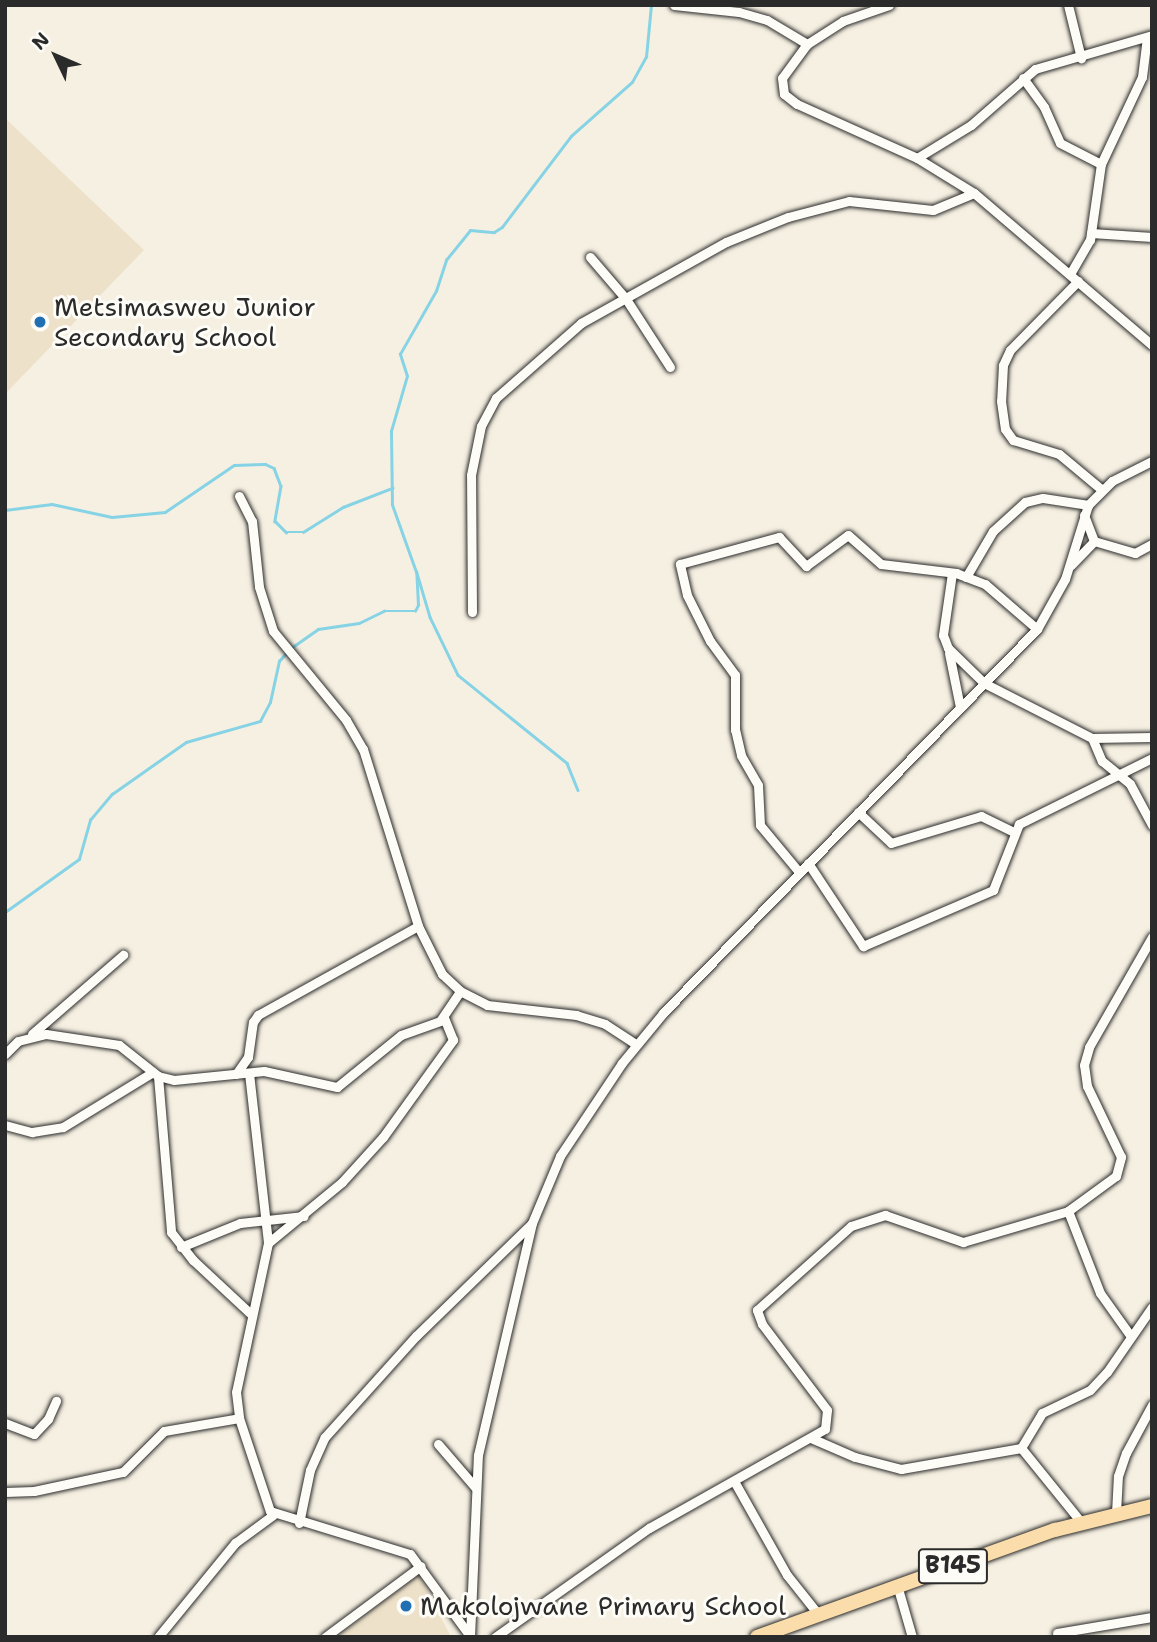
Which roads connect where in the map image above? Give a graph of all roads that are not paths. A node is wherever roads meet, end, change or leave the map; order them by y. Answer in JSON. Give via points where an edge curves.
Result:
{"nodes":[{"id":1,"x":674,"y":5,"type":"edge"},
{"id":2,"x":889,"y":5,"type":"edge"},
{"id":3,"x":1068,"y":5,"type":"edge"},
{"id":4,"x":1150,"y":36,"type":"edge"},
{"id":5,"x":807,"y":44,"type":"junction"},
{"id":6,"x":1081,"y":58,"type":"junction"},
{"id":7,"x":1023,"y":78,"type":"junction"},
{"id":8,"x":917,"y":158,"type":"junction"},
{"id":9,"x":1101,"y":164,"type":"junction"},
{"id":10,"x":974,"y":193,"type":"junction"},
{"id":11,"x":1091,"y":233,"type":"junction"},
{"id":12,"x":1152,"y":237,"type":"edge"},
{"id":13,"x":590,"y":257,"type":"dead end"},
{"id":14,"x":1074,"y":278,"type":"junction"},
{"id":15,"x":626,"y":299,"type":"junction"},
{"id":16,"x":1152,"y":345,"type":"edge"},
{"id":17,"x":670,"y":367,"type":"dead end"},
{"id":18,"x":1152,"y":461,"type":"edge"},
{"id":19,"x":1101,"y":489,"type":"junction"},
{"id":20,"x":239,"y":496,"type":"dead end"},
{"id":21,"x":1086,"y":510,"type":"junction"},
{"id":22,"x":1094,"y":541,"type":"junction"},
{"id":23,"x":1152,"y":544,"type":"edge"},
{"id":24,"x":1070,"y":566,"type":"junction"},
{"id":25,"x":951,"y":573,"type":"junction"},
{"id":26,"x":966,"y":577,"type":"junction"},
{"id":27,"x":472,"y":612,"type":"dead end"},
{"id":28,"x":1037,"y":629,"type":"junction"},
{"id":29,"x":948,"y":648,"type":"junction"},
{"id":30,"x":984,"y":683,"type":"junction"},
{"id":31,"x":960,"y":706,"type":"junction"},
{"id":32,"x":1152,"y":737,"type":"edge"},
{"id":33,"x":1092,"y":738,"type":"junction"},
{"id":34,"x":1152,"y":758,"type":"edge"},
{"id":35,"x":1119,"y":774,"type":"junction"},
{"id":36,"x":858,"y":812,"type":"junction"},
{"id":37,"x":1152,"y":825,"type":"edge"},
{"id":38,"x":1014,"y":832,"type":"junction"},
{"id":39,"x":808,"y":863,"type":"junction"},
{"id":40,"x":799,"y":872,"type":"junction"},
{"id":41,"x":418,"y":926,"type":"junction"},
{"id":42,"x":1152,"y":937,"type":"edge"},
{"id":43,"x":123,"y":955,"type":"dead end"},
{"id":44,"x":460,"y":991,"type":"junction"},
{"id":45,"x":444,"y":1017,"type":"junction"},
{"id":46,"x":32,"y":1034,"type":"junction"},
{"id":47,"x":636,"y":1044,"type":"junction"},
{"id":48,"x":5,"y":1055,"type":"edge"},
{"id":49,"x":248,"y":1058,"type":"junction"},
{"id":50,"x":264,"y":1072,"type":"junction"},
{"id":51,"x":249,"y":1073,"type":"junction"},
{"id":52,"x":155,"y":1074,"type":"junction"},
{"id":53,"x":236,"y":1074,"type":"junction"},
{"id":54,"x":5,"y":1125,"type":"edge"},
{"id":55,"x":1068,"y":1211,"type":"junction"},
{"id":56,"x":304,"y":1216,"type":"junction"},
{"id":57,"x":264,"y":1220,"type":"junction"},
{"id":58,"x":532,"y":1223,"type":"junction"},
{"id":59,"x":268,"y":1243,"type":"junction"},
{"id":60,"x":181,"y":1247,"type":"junction"},
{"id":61,"x":1152,"y":1307,"type":"edge"},
{"id":62,"x":251,"y":1314,"type":"junction"},
{"id":63,"x":1130,"y":1335,"type":"junction"},
{"id":64,"x":57,"y":1401,"type":"dead end"},
{"id":65,"x":1152,"y":1405,"type":"edge"},
{"id":66,"x":239,"y":1418,"type":"junction"},
{"id":67,"x":5,"y":1423,"type":"edge"},
{"id":68,"x":811,"y":1437,"type":"junction"},
{"id":69,"x":439,"y":1444,"type":"dead end"},
{"id":70,"x":1021,"y":1448,"type":"junction"},
{"id":71,"x":734,"y":1481,"type":"junction"},
{"id":72,"x":475,"y":1487,"type":"junction"},
{"id":73,"x":5,"y":1492,"type":"edge"},
{"id":74,"x":1152,"y":1506,"type":"edge"},
{"id":75,"x":1116,"y":1513,"type":"junction"},
{"id":76,"x":273,"y":1515,"type":"junction"},
{"id":77,"x":1081,"y":1522,"type":"junction"},
{"id":78,"x":299,"y":1523,"type":"junction"},
{"id":79,"x":421,"y":1566,"type":"junction"},
{"id":80,"x":897,"y":1585,"type":"junction"},
{"id":81,"x":818,"y":1614,"type":"junction"},
{"id":82,"x":1152,"y":1617,"type":"edge"},
{"id":83,"x":1057,"y":1633,"type":"dead end"},
{"id":84,"x":470,"y":1636,"type":"edge"},
{"id":85,"x":158,"y":1637,"type":"edge"},
{"id":86,"x":325,"y":1637,"type":"edge"},
{"id":87,"x":495,"y":1637,"type":"edge"},
{"id":88,"x":757,"y":1637,"type":"edge"},
{"id":89,"x":912,"y":1637,"type":"edge"}],
"edges":[{"from":1,"to":5,"type":"street","via":[[767,20]]},
{"from":2,"to":5,"type":"street","via":[[843,21]]},
{"from":3,"to":6,"type":"street"},
{"from":4,"to":6,"type":"street"},
{"from":4,"to":9,"type":"street","via":[[1142,77]]},
{"from":5,"to":8,"type":"street","via":[[782,78],[781,87],[789,100]]},
{"from":6,"to":7,"type":"street","via":[[1035,69]]},
{"from":7,"to":8,"type":"street","via":[[971,125]]},
{"from":7,"to":9,"type":"street","via":[[1044,107],[1060,143]]},
{"from":8,"to":10,"type":"street"},
{"from":9,"to":11,"type":"street"},
{"from":10,"to":14,"type":"street"},
{"from":10,"to":15,"type":"street","via":[[933,210],[849,201],[802,213],[735,238]]},
{"from":11,"to":12,"type":"street"},
{"from":11,"to":14,"type":"street"},
{"from":13,"to":15,"type":"street"},
{"from":14,"to":16,"type":"street"},
{"from":14,"to":19,"type":"street","via":[[1010,350],[1003,365],[1000,401],[1005,429],[1013,440],[1059,454]]},
{"from":15,"to":17,"type":"street"},
{"from":15,"to":27,"type":"street","via":[[581,323],[506,387],[488,411],[471,475]]},
{"from":18,"to":19,"type":"street"},
{"from":19,"to":21,"type":"street"},
{"from":20,"to":41,"type":"street","via":[[252,521],[264,606],[281,640],[346,720],[363,749]]},
{"from":21,"to":22,"type":"street"},
{"from":21,"to":24,"type":"street"},
{"from":21,"to":26,"type":"street","via":[[1043,498],[1025,502],[993,531]]},
{"from":22,"to":23,"type":"street","via":[[1135,553]]},
{"from":22,"to":24,"type":"street"},
{"from":24,"to":28,"type":"street"},
{"from":25,"to":26,"type":"street"},
{"from":25,"to":29,"type":"street","via":[[943,635]]},
{"from":25,"to":40,"type":"street","via":[[881,564],[848,535],[806,566],[779,537],[680,564],[693,607],[735,675],[735,730],[741,755],[758,785],[760,825]]},
{"from":26,"to":28,"type":"street","via":[[985,584]]},
{"from":28,"to":30,"type":"street"},
{"from":29,"to":30,"type":"street"},
{"from":29,"to":31,"type":"street"},
{"from":30,"to":31,"type":"street"},
{"from":30,"to":33,"type":"street"},
{"from":31,"to":36,"type":"street"},
{"from":32,"to":33,"type":"street"},
{"from":33,"to":35,"type":"street","via":[[1102,761]]},
{"from":34,"to":35,"type":"street"},
{"from":35,"to":37,"type":"street","via":[[1130,784]]},
{"from":35,"to":38,"type":"street","via":[[1026,819]]},
{"from":36,"to":38,"type":"street","via":[[891,843],[981,816]]},
{"from":36,"to":39,"type":"street"},
{"from":38,"to":39,"type":"street","via":[[993,890],[863,946]]},
{"from":39,"to":40,"type":"street"},
{"from":40,"to":47,"type":"street"},
{"from":41,"to":44,"type":"street","via":[[431,958]]},
{"from":41,"to":49,"type":"street","via":[[258,1015]]},
{"from":42,"to":55,"type":"street","via":[[1089,1047],[1084,1065],[1087,1086],[1121,1157],[1120,1167],[1100,1191]]},
{"from":43,"to":46,"type":"street"},
{"from":44,"to":45,"type":"street"},
{"from":44,"to":47,"type":"street","via":[[499,1008],[589,1019]]},
{"from":45,"to":50,"type":"street","via":[[401,1035],[365,1062],[345,1085],[328,1087]]},
{"from":45,"to":56,"type":"street","via":[[453,1033],[447,1050],[383,1137]]},
{"from":46,"to":48,"type":"street"},
{"from":46,"to":52,"type":"street","via":[[119,1045]]},
{"from":47,"to":58,"type":"street","via":[[560,1156]]},
{"from":49,"to":50,"type":"street"},
{"from":49,"to":53,"type":"street"},
{"from":50,"to":51,"type":"street"},
{"from":51,"to":53,"type":"street"},
{"from":51,"to":57,"type":"street"},
{"from":52,"to":53,"type":"street","via":[[200,1081]]},
{"from":52,"to":54,"type":"street","via":[[63,1127],[32,1132]]},
{"from":52,"to":60,"type":"street","via":[[168,1222]]},
{"from":55,"to":63,"type":"street","via":[[1100,1293]]},
{"from":55,"to":68,"type":"street","via":[[963,1242],[897,1217],[867,1217],[844,1231],[758,1306],[762,1324],[827,1410],[829,1423]]},
{"from":56,"to":57,"type":"street"},
{"from":56,"to":59,"type":"street"},
{"from":57,"to":59,"type":"street"},
{"from":57,"to":60,"type":"street","via":[[230,1226]]},
{"from":58,"to":72,"type":"street","via":[[483,1429]]},
{"from":58,"to":78,"type":"street","via":[[416,1336],[325,1437],[310,1470]]},
{"from":59,"to":62,"type":"street"},
{"from":60,"to":62,"type":"street"},
{"from":61,"to":63,"type":"street"},
{"from":62,"to":66,"type":"street","via":[[236,1379]]},
{"from":63,"to":70,"type":"street","via":[[1115,1362],[1090,1390],[1042,1413]]},
{"from":64,"to":67,"type":"street","via":[[34,1434]]},
{"from":65,"to":75,"type":"street","via":[[1118,1476]]},
{"from":66,"to":73,"type":"street","via":[[164,1431],[123,1472],[34,1491]]},
{"from":66,"to":76,"type":"street"},
{"from":68,"to":70,"type":"street","via":[[855,1457],[901,1469]]},
{"from":68,"to":71,"type":"street"},
{"from":69,"to":72,"type":"street"},
{"from":70,"to":77,"type":"street"},
{"from":71,"to":81,"type":"street","via":[[787,1575]]},
{"from":71,"to":87,"type":"street","via":[[619,1548]]},
{"from":72,"to":84,"type":"street","via":[[478,1518]]},
{"from":74,"to":75,"type":"main road","number":"B145"},
{"from":75,"to":77,"type":"main road","number":"B145"},
{"from":76,"to":78,"type":"street"},
{"from":76,"to":85,"type":"street","via":[[235,1543]]},
{"from":77,"to":80,"type":"main road","number":"B145"},
{"from":78,"to":79,"type":"street","via":[[389,1546],[410,1554]]},
{"from":79,"to":84,"type":"street"},
{"from":79,"to":86,"type":"street"},
{"from":80,"to":81,"type":"main road","number":"B145"},
{"from":80,"to":89,"type":"street"},
{"from":81,"to":88,"type":"main road","number":"B145"},
{"from":82,"to":83,"type":"street"}]}
